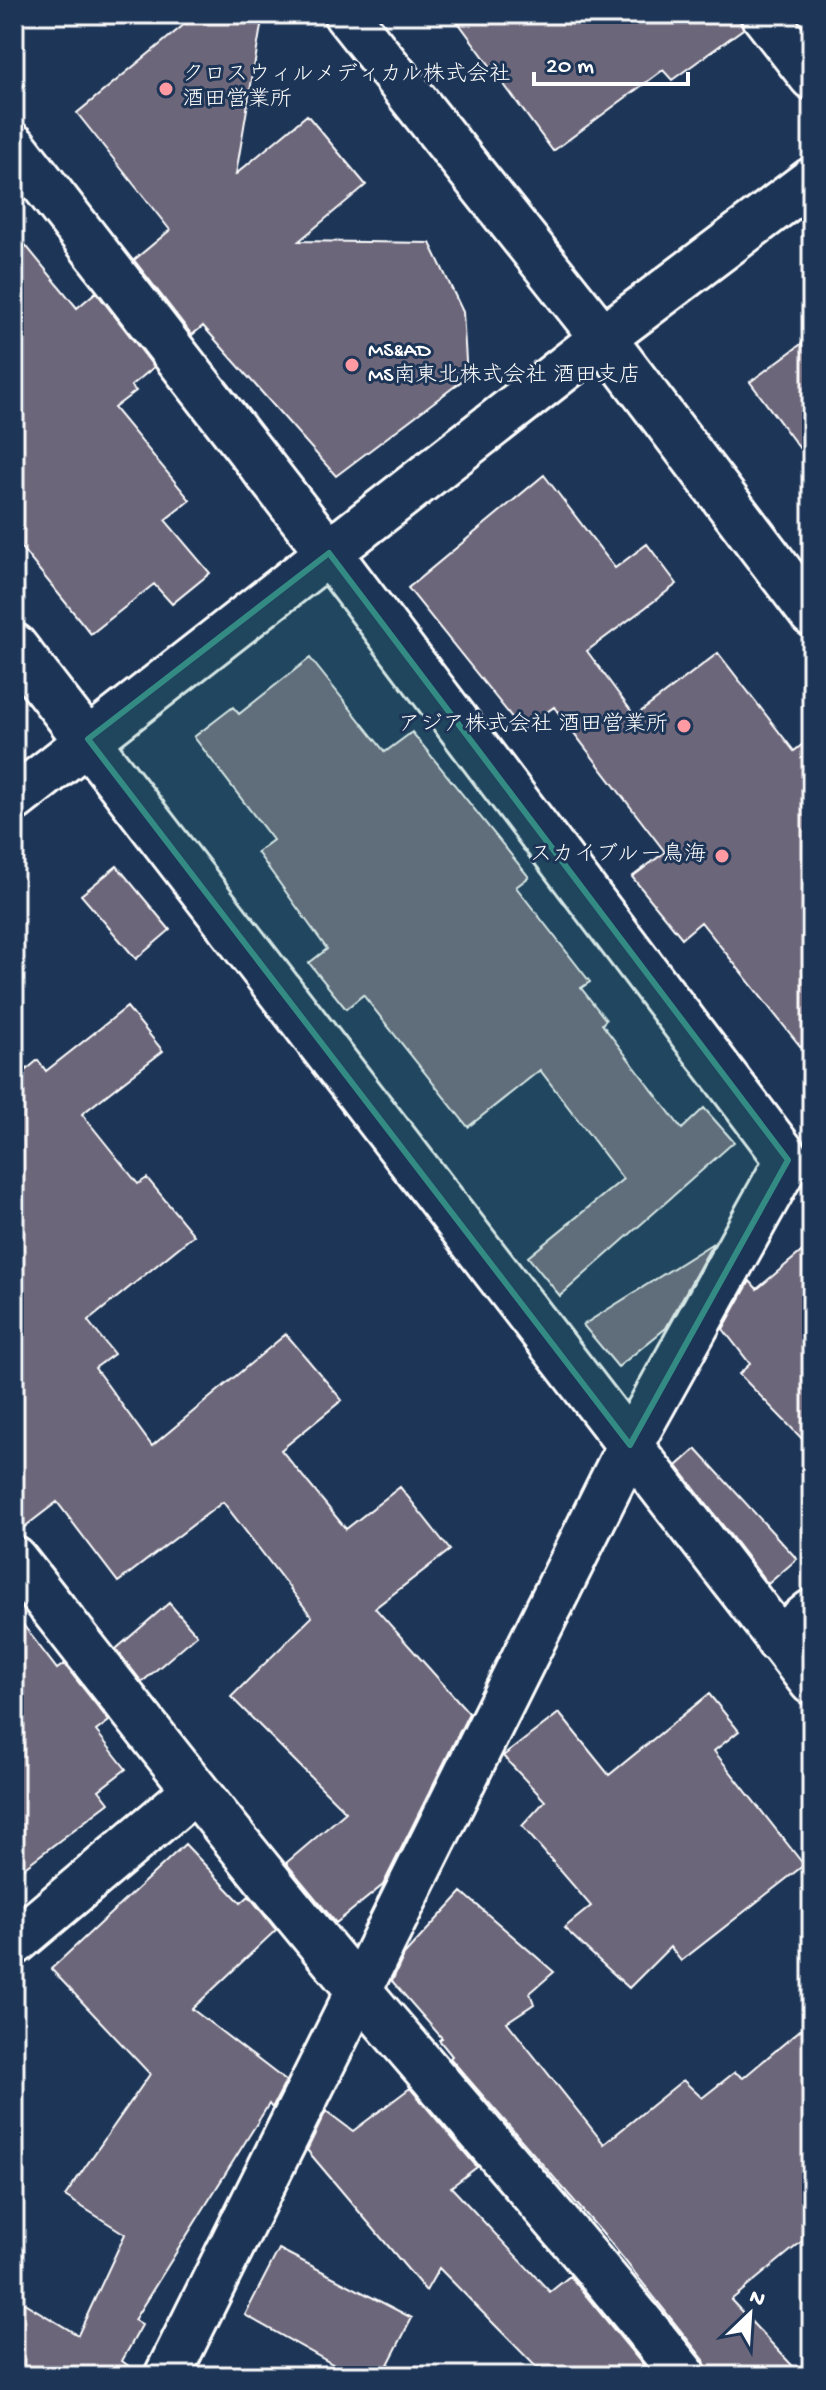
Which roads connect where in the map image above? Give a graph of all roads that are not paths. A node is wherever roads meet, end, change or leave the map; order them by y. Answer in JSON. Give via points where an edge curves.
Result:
{"nodes":[{"id":1,"x":346,"y":14,"type":"edge"},
{"id":2,"x":763,"y":14,"type":"edge"},
{"id":3,"x":812,"y":77,"type":"edge"},
{"id":4,"x":14,"y":146,"type":"edge"},
{"id":5,"x":812,"y":180,"type":"edge"},
{"id":6,"x":603,"y":338,"type":"junction"},
{"id":7,"x":329,"y":553,"type":"junction"},
{"id":8,"x":812,"y":614,"type":"edge"},
{"id":9,"x":14,"y":646,"type":"edge"},
{"id":10,"x":88,"y":739,"type":"junction"},
{"id":11,"x":14,"y":799,"type":"edge"},
{"id":12,"x":630,"y":1445,"type":"junction"},
{"id":13,"x":14,"y":1559,"type":"edge"},
{"id":14,"x":812,"y":1612,"type":"edge"},
{"id":15,"x":778,"y":1640,"type":"junction"},
{"id":16,"x":812,"y":1682,"type":"edge"},
{"id":17,"x":195,"y":1790,"type":"junction"},
{"id":18,"x":14,"y":1943,"type":"edge"},
{"id":19,"x":357,"y":1988,"type":"junction"},
{"id":20,"x":167,"y":2376,"type":"edge"},
{"id":21,"x":684,"y":2376,"type":"edge"}],
"edges":[{"from":1,"to":6,"type":"street"},
{"from":2,"to":3,"type":"street"},
{"from":4,"to":7,"type":"street"},
{"from":5,"to":6,"type":"street"},
{"from":6,"to":7,"type":"street"},
{"from":6,"to":8,"type":"street"},
{"from":7,"to":10,"type":"street"},
{"from":7,"to":12,"type":"street","via":[[788,1160]]},
{"from":9,"to":10,"type":"street"},
{"from":10,"to":11,"type":"street"},
{"from":10,"to":12,"type":"street"},
{"from":12,"to":15,"type":"street"},
{"from":12,"to":19,"type":"street"},
{"from":13,"to":17,"type":"street"},
{"from":14,"to":15,"type":"street"},
{"from":15,"to":16,"type":"street"},
{"from":17,"to":18,"type":"street"},
{"from":17,"to":19,"type":"street"},
{"from":19,"to":20,"type":"street"},
{"from":19,"to":21,"type":"street","via":[[591,2258]]}]}
